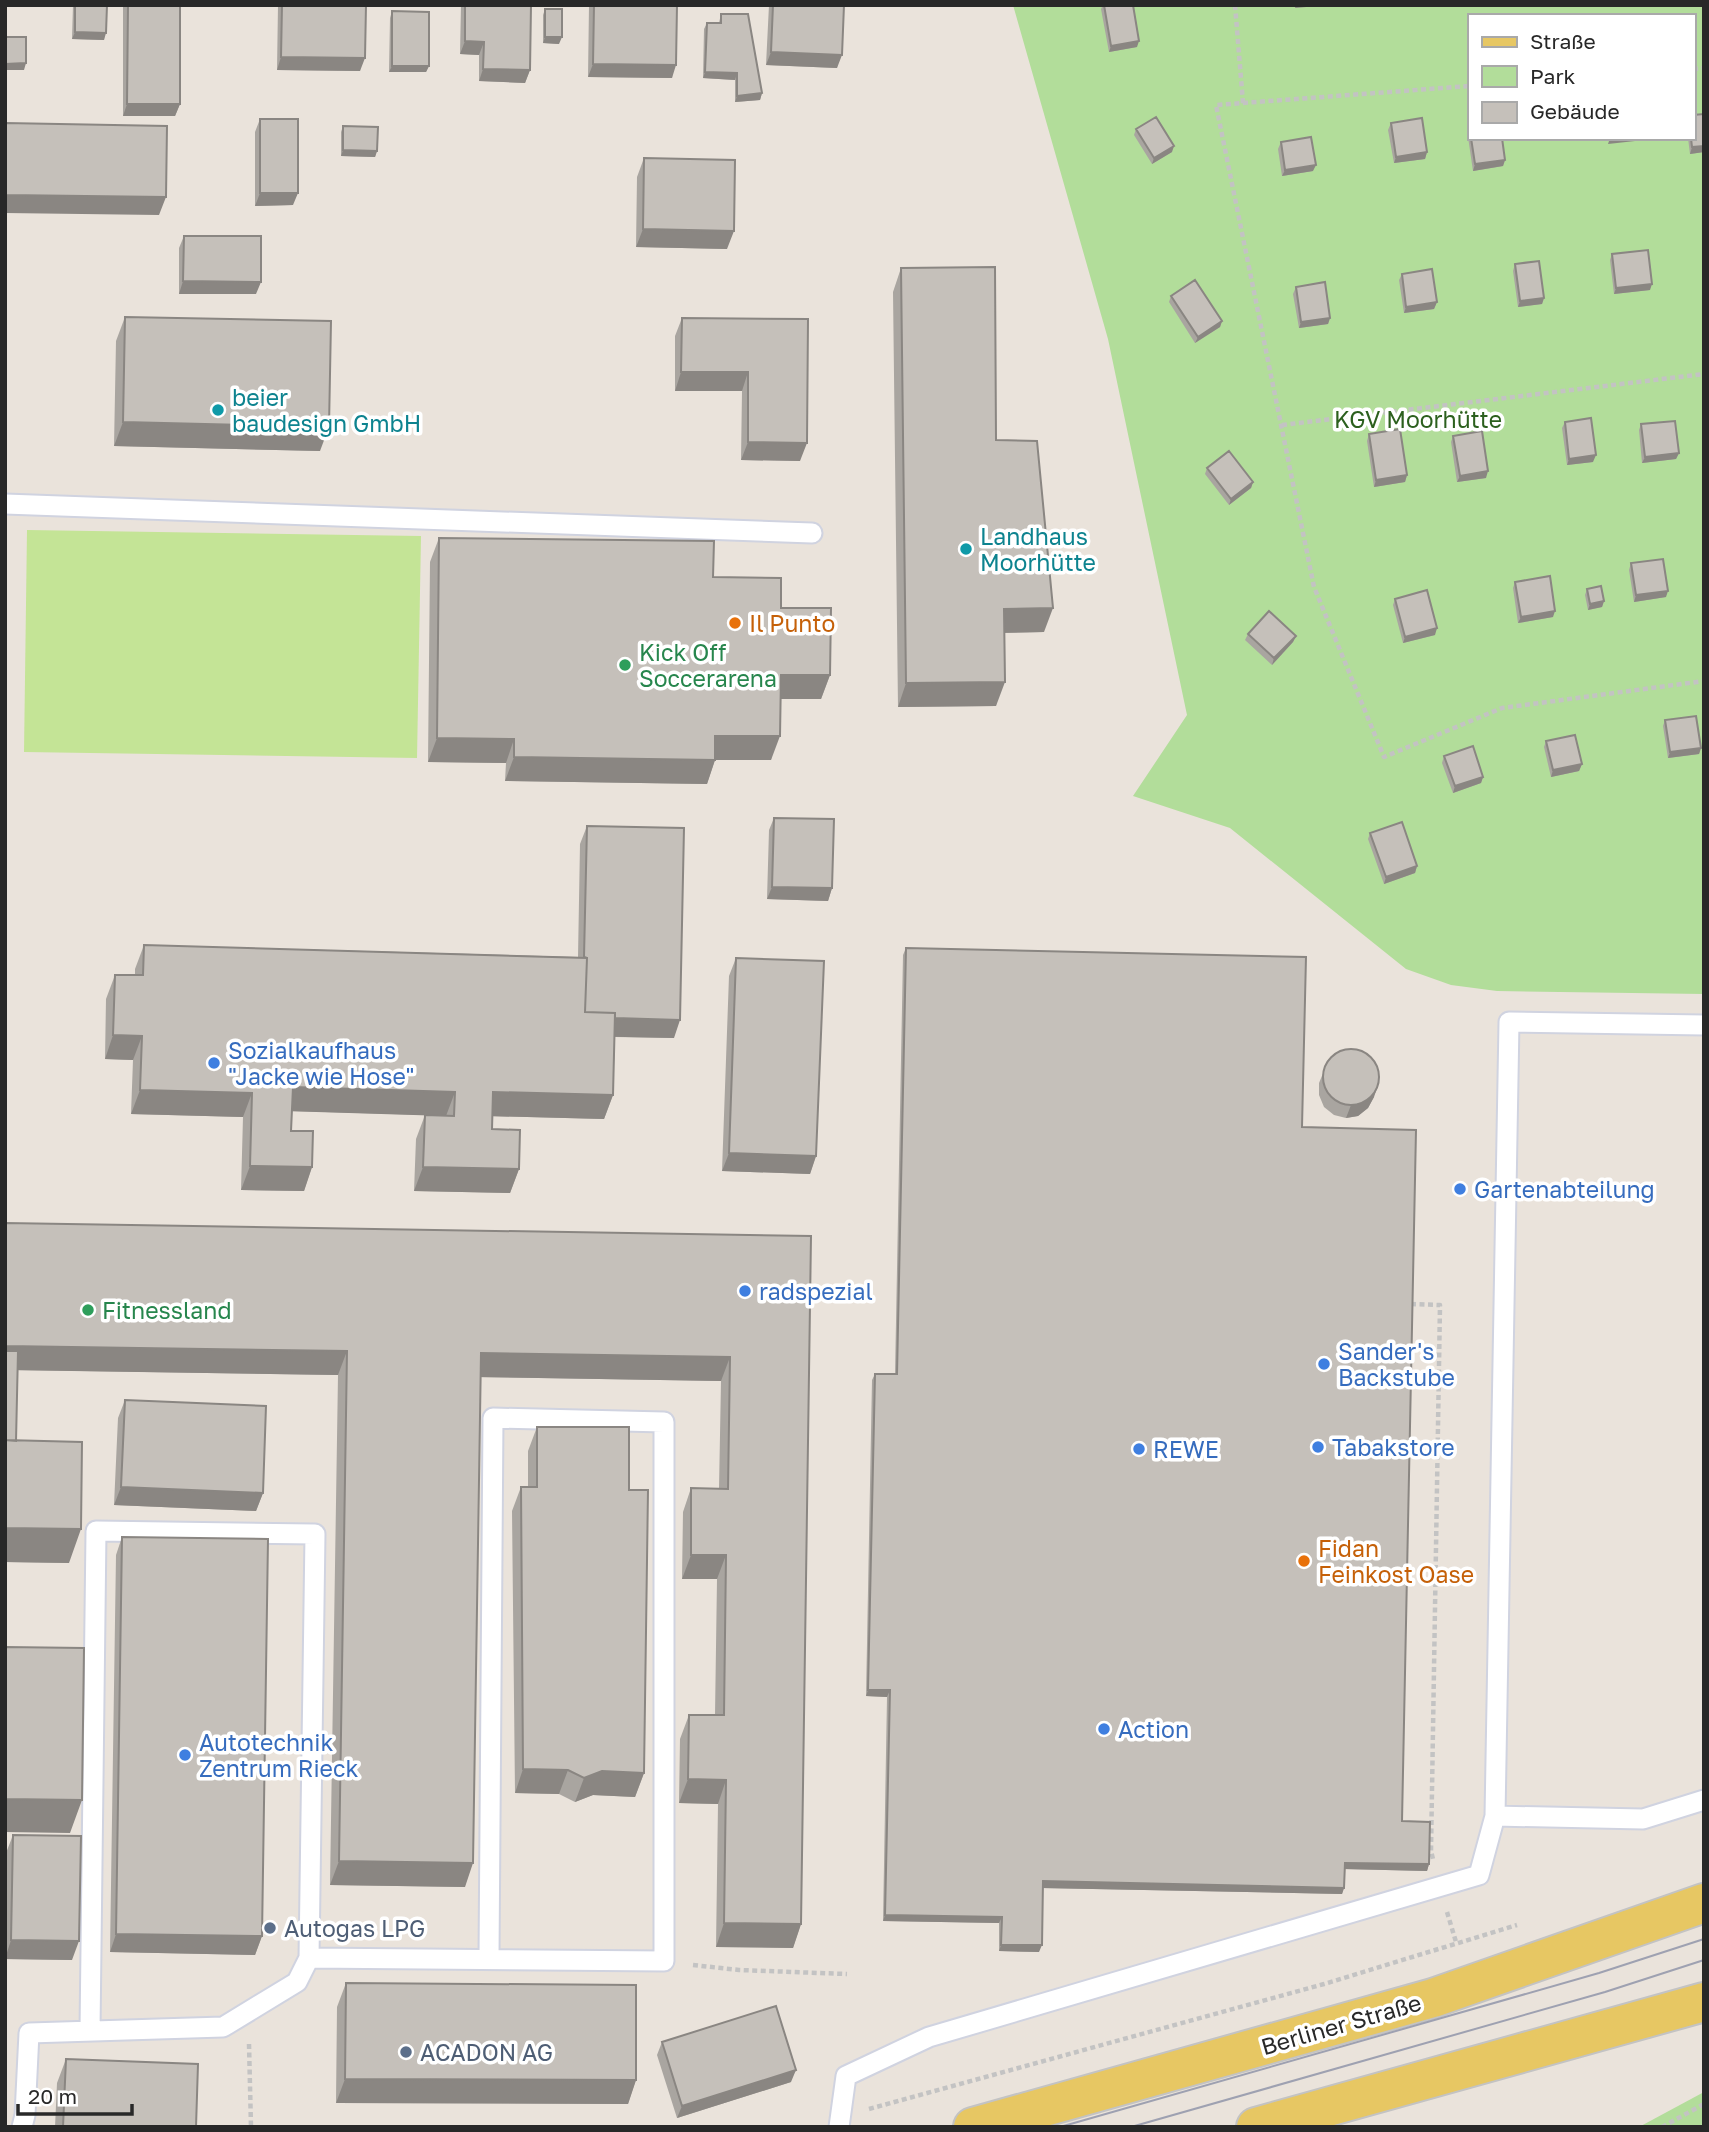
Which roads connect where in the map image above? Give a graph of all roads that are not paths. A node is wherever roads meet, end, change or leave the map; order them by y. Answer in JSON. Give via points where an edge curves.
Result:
{"nodes":[{"id":1,"x":5,"y":504,"type":"edge"},
{"id":2,"x":812,"y":533,"type":"dead end"},
{"id":3,"x":1704,"y":1025,"type":"edge"},
{"id":4,"x":1704,"y":1800,"type":"edge"},
{"id":5,"x":1495,"y":1816,"type":"junction"},
{"id":6,"x":1704,"y":1903,"type":"edge"},
{"id":7,"x":309,"y":1958,"type":"junction"},
{"id":8,"x":489,"y":1958,"type":"junction"},
{"id":9,"x":1704,"y":2002,"type":"edge"},
{"id":10,"x":90,"y":2031,"type":"junction"},
{"id":11,"x":839,"y":2122,"type":"edge"},
{"id":12,"x":22,"y":2127,"type":"edge"},
{"id":13,"x":973,"y":2127,"type":"edge"},
{"id":14,"x":1256,"y":2127,"type":"edge"}],
"edges":[{"from":1,"to":2,"type":"lane"},
{"from":3,"to":5,"type":"lane","via":[[1509,1022]]},
{"from":4,"to":5,"type":"lane","via":[[1643,1819]]},
{"from":5,"to":11,"type":"lane","via":[[1479,1875],[929,2037],[846,2076]]},
{"from":6,"to":13,"type":"main road","name":"Berliner Straße","via":[[1433,1998]]},
{"from":7,"to":8,"type":"lane"},
{"from":7,"to":10,"type":"lane","via":[[298,1982],[223,2027]]},
{"from":7,"to":10,"type":"lane","via":[[315,1534],[96,1531]]},
{"from":8,"to":8,"type":"lane","via":[[664,1961],[664,1422],[493,1418]]},
{"from":9,"to":14,"type":"main road"},
{"from":10,"to":12,"type":"lane","via":[[29,2033]]}]}
